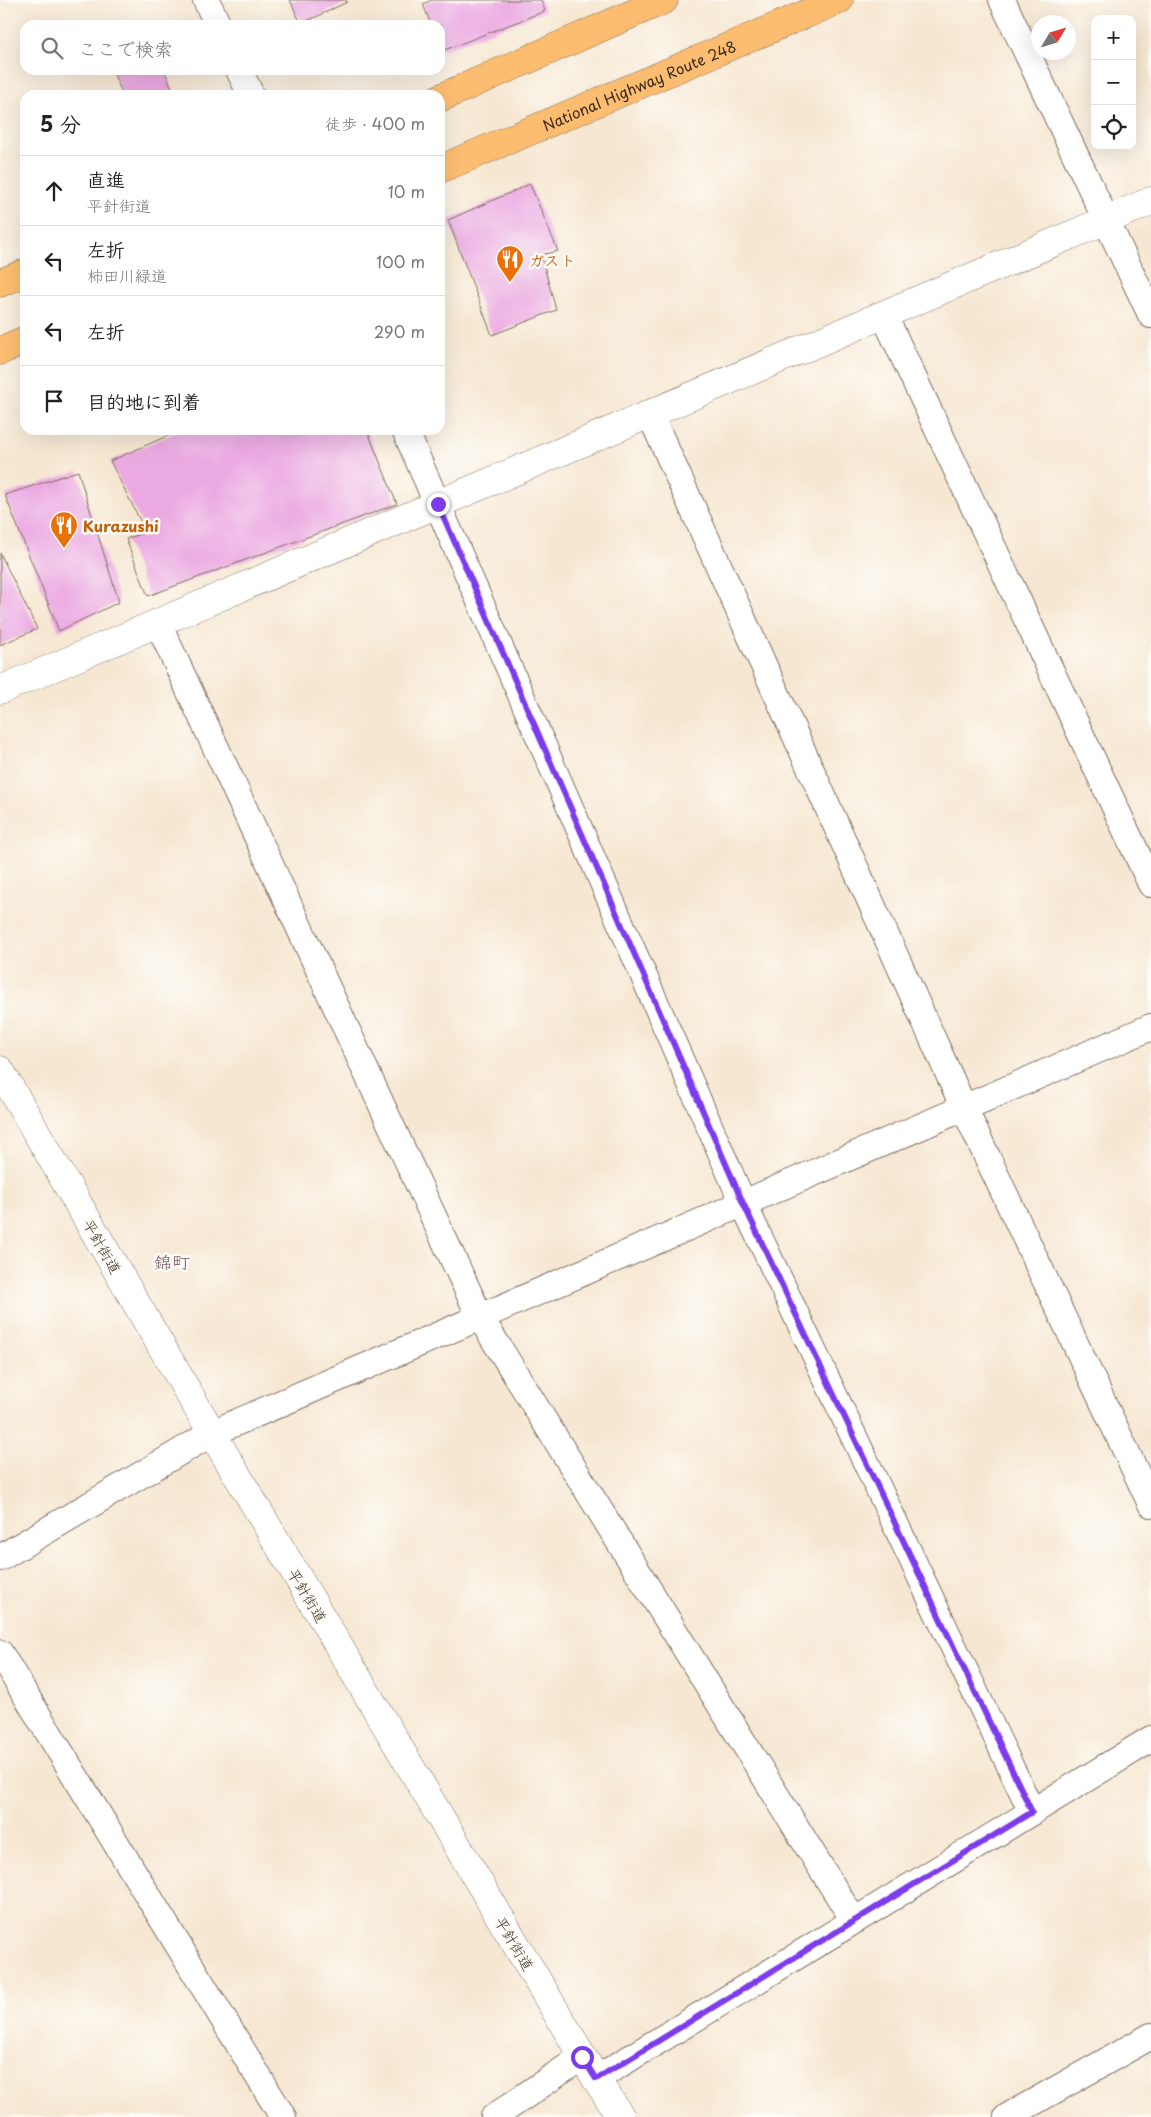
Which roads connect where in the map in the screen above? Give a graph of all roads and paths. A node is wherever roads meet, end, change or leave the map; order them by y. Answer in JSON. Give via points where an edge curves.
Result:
{"nodes":[{"id":1,"x":206,"y":0,"type":"edge"},
{"id":2,"x":664,"y":0,"type":"edge"},
{"id":3,"x":839,"y":0,"type":"edge"},
{"id":4,"x":1002,"y":0,"type":"edge"},
{"id":5,"x":216,"y":20,"type":"edge"},
{"id":6,"x":241,"y":75,"type":"edge"},
{"id":7,"x":249,"y":90,"type":"edge"},
{"id":8,"x":445,"y":96,"type":"edge"},
{"id":9,"x":445,"y":166,"type":"edge"},
{"id":10,"x":1151,"y":201,"type":"edge"},
{"id":11,"x":1107,"y":220,"type":"junction"},
{"id":12,"x":20,"y":275,"type":"edge"},
{"id":13,"x":0,"y":283,"type":"edge"},
{"id":14,"x":884,"y":315,"type":"junction"},
{"id":15,"x":1151,"y":315,"type":"edge"},
{"id":16,"x":20,"y":342,"type":"edge"},
{"id":17,"x":0,"y":351,"type":"edge"},
{"id":18,"x":650,"y":414,"type":"junction"},
{"id":19,"x":407,"y":435,"type":"edge"},
{"id":20,"x":438,"y":504,"type":"junction"},
{"id":21,"x":158,"y":623,"type":"junction"},
{"id":22,"x":0,"y":690,"type":"edge"},
{"id":23,"x":1151,"y":884,"type":"edge"},
{"id":24,"x":1151,"y":1027,"type":"edge"},
{"id":25,"x":0,"y":1070,"type":"edge"},
{"id":26,"x":964,"y":1108,"type":"junction"},
{"id":27,"x":743,"y":1203,"type":"junction"},
{"id":28,"x":480,"y":1317,"type":"junction"},
{"id":29,"x":212,"y":1433,"type":"junction"},
{"id":30,"x":1151,"y":1504,"type":"edge"},
{"id":31,"x":0,"y":1558,"type":"edge"},
{"id":32,"x":0,"y":1653,"type":"edge"},
{"id":33,"x":1151,"y":1739,"type":"edge"},
{"id":34,"x":1032,"y":1812,"type":"junction"},
{"id":35,"x":854,"y":1921,"type":"junction"},
{"id":36,"x":1151,"y":2036,"type":"edge"},
{"id":37,"x":589,"y":2068,"type":"junction"},
{"id":38,"x":283,"y":2117,"type":"edge"},
{"id":39,"x":494,"y":2117,"type":"edge"},
{"id":40,"x":621,"y":2117,"type":"edge"},
{"id":41,"x":1007,"y":2117,"type":"edge"}],
"edges":[{"from":1,"to":5,"type":"street"},
{"from":2,"to":8,"type":"highway"},
{"from":3,"to":9,"type":"highway","name":"National Highway Route 248"},
{"from":4,"to":11,"type":"street"},
{"from":6,"to":7,"type":"street"},
{"from":10,"to":11,"type":"street"},
{"from":11,"to":14,"type":"street"},
{"from":11,"to":15,"type":"street"},
{"from":12,"to":13,"type":"highway"},
{"from":14,"to":18,"type":"street"},
{"from":14,"to":23,"type":"street"},
{"from":16,"to":17,"type":"highway"},
{"from":18,"to":20,"type":"street"},
{"from":18,"to":26,"type":"street"},
{"from":19,"to":20,"type":"street"},
{"from":20,"to":21,"type":"street"},
{"from":20,"to":27,"type":"street"},
{"from":21,"to":22,"type":"street"},
{"from":21,"to":28,"type":"street"},
{"from":24,"to":26,"type":"street"},
{"from":25,"to":29,"type":"street","name":"平針街道"},
{"from":26,"to":27,"type":"street"},
{"from":26,"to":30,"type":"street"},
{"from":27,"to":28,"type":"street"},
{"from":27,"to":34,"type":"street"},
{"from":28,"to":29,"type":"street"},
{"from":28,"to":35,"type":"street"},
{"from":29,"to":31,"type":"street"},
{"from":29,"to":37,"type":"street","name":"平針街道"},
{"from":32,"to":38,"type":"street"},
{"from":33,"to":34,"type":"street"},
{"from":34,"to":35,"type":"street"},
{"from":35,"to":37,"type":"street"},
{"from":36,"to":41,"type":"street"},
{"from":37,"to":39,"type":"street"},
{"from":37,"to":40,"type":"street","name":"平針街道"}]}
